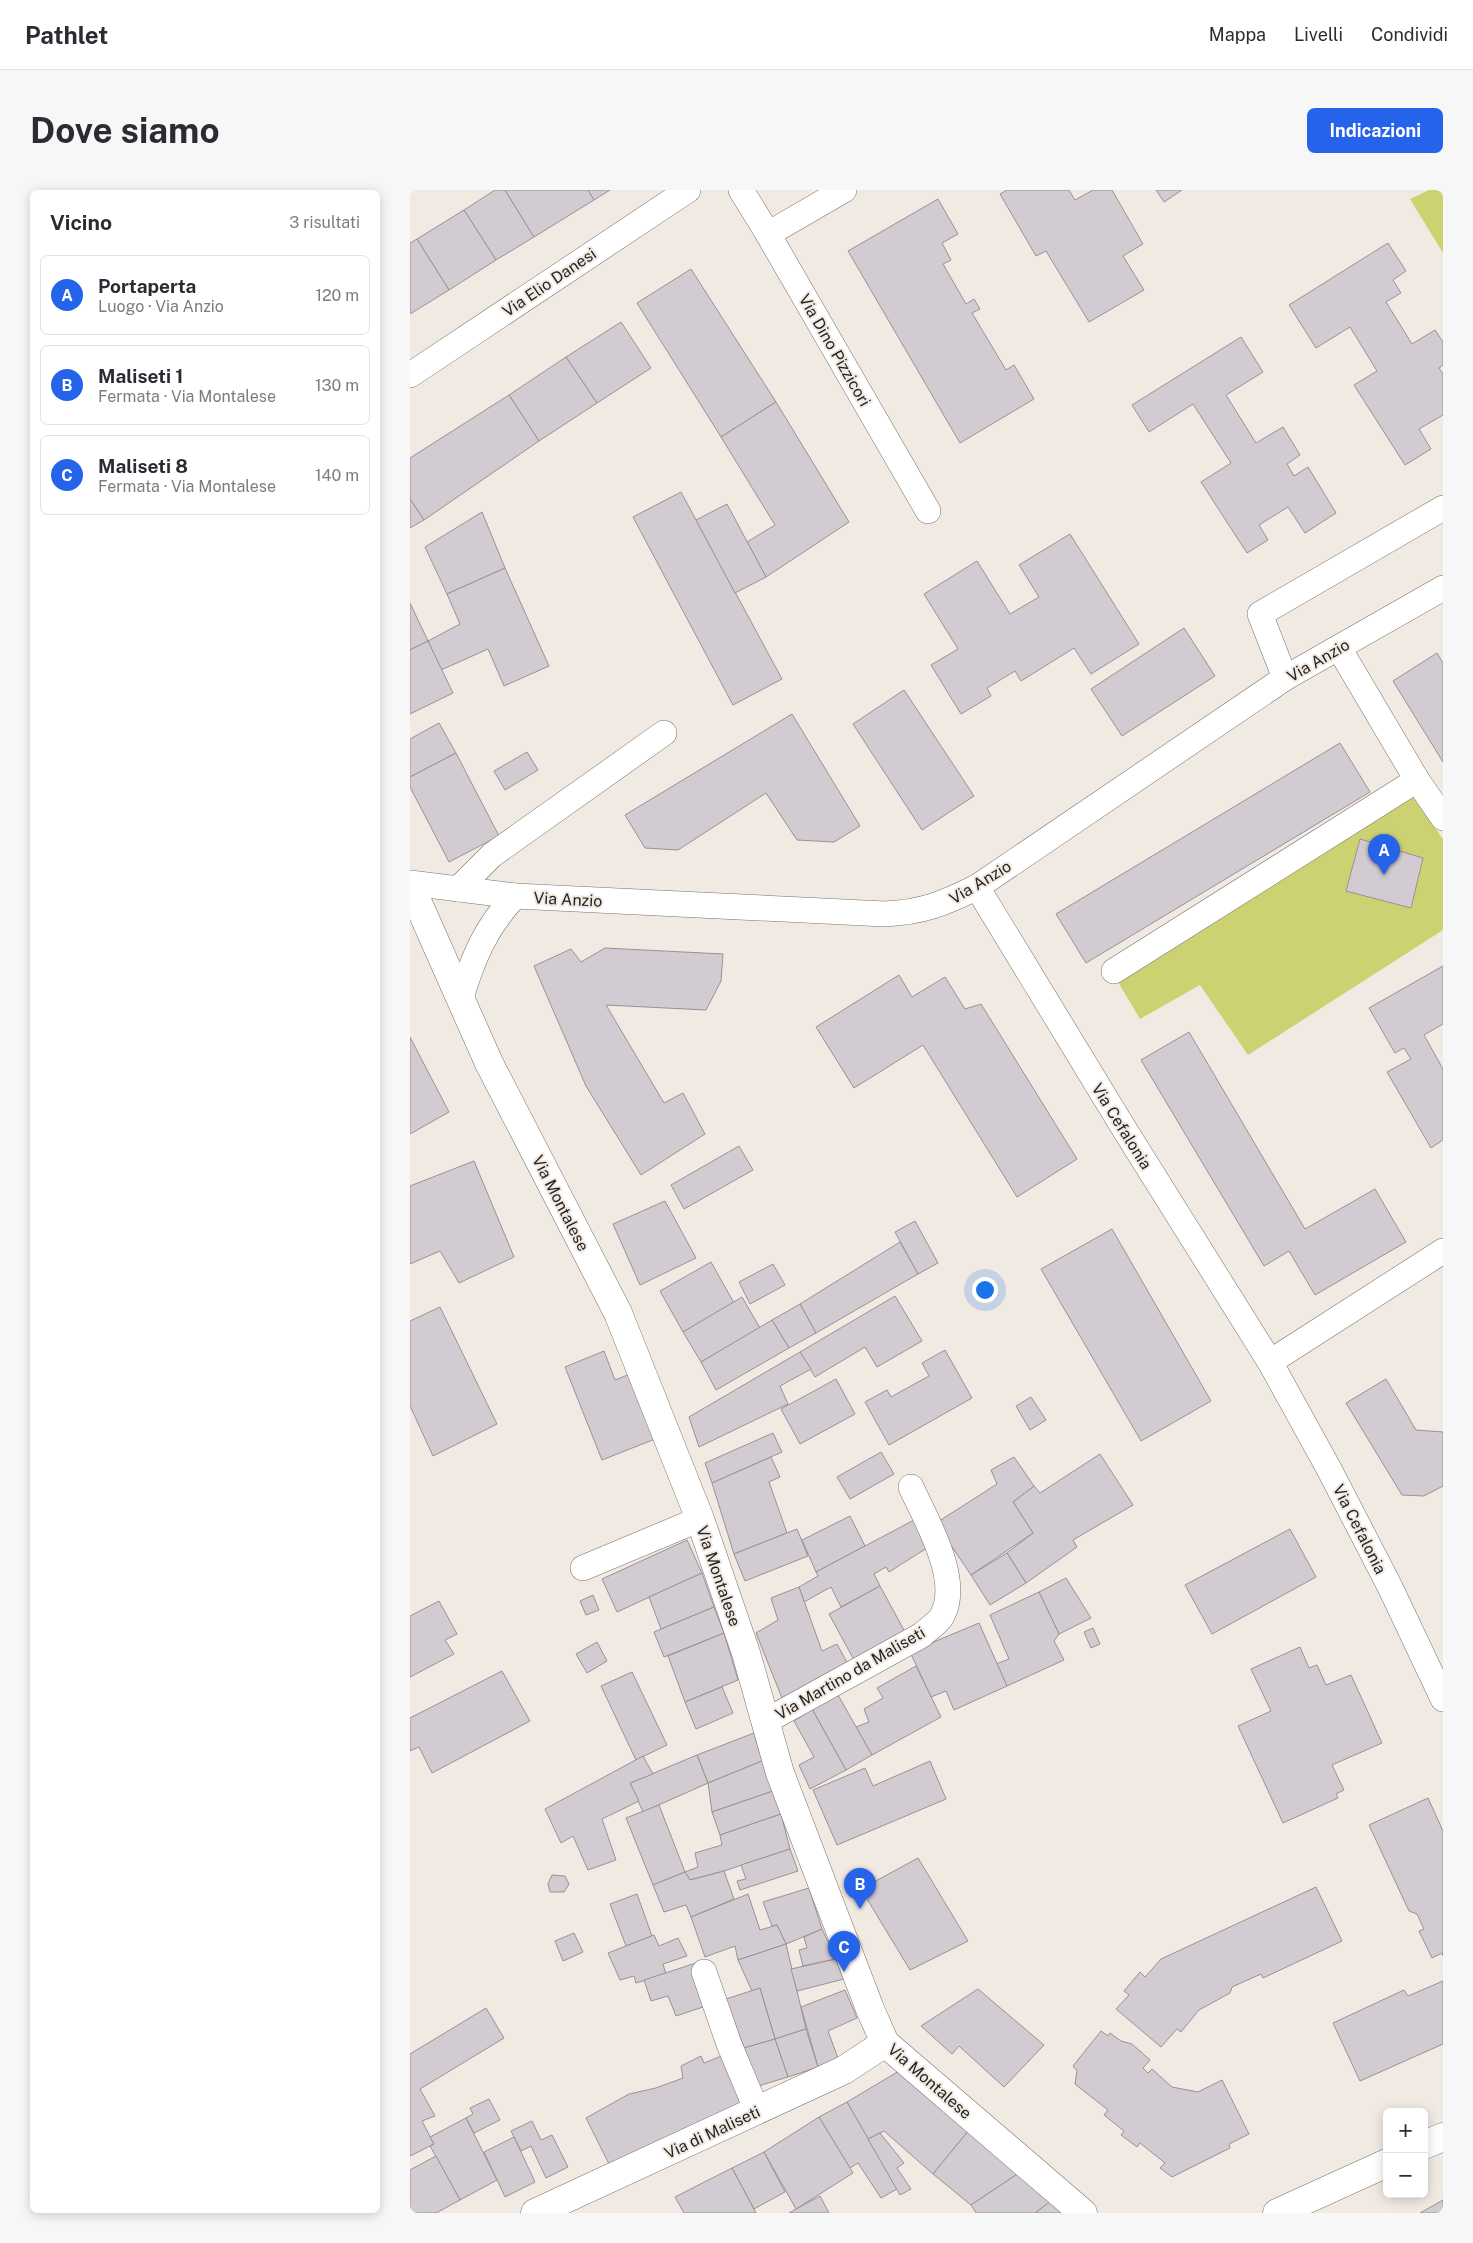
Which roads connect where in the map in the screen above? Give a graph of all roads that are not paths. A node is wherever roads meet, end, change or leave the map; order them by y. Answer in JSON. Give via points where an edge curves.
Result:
{"nodes":[{"id":1,"x":688,"y":190,"type":"edge"},
{"id":2,"x":741,"y":190,"type":"edge"},
{"id":3,"x":844,"y":190,"type":"edge"},
{"id":4,"x":768,"y":234,"type":"junction"},
{"id":5,"x":410,"y":375,"type":"edge"},
{"id":6,"x":1443,"y":508,"type":"edge"},
{"id":7,"x":928,"y":511,"type":"dead end"},
{"id":8,"x":1443,"y":588,"type":"edge"},
{"id":9,"x":1338,"y":648,"type":"junction"},
{"id":10,"x":1285,"y":678,"type":"junction"},
{"id":11,"x":664,"y":733,"type":"dead end"},
{"id":12,"x":1417,"y":780,"type":"junction"},
{"id":13,"x":1443,"y":818,"type":"edge"},
{"id":14,"x":410,"y":884,"type":"edge"},
{"id":15,"x":977,"y":887,"type":"junction"},
{"id":16,"x":458,"y":889,"type":"junction"},
{"id":17,"x":515,"y":896,"type":"junction"},
{"id":18,"x":1114,"y":971,"type":"dead end"},
{"id":19,"x":461,"y":998,"type":"junction"},
{"id":20,"x":1443,"y":1252,"type":"edge"},
{"id":21,"x":1270,"y":1362,"type":"junction"},
{"id":22,"x":911,"y":1487,"type":"dead end"},
{"id":23,"x":700,"y":1519,"type":"junction"},
{"id":24,"x":583,"y":1568,"type":"dead end"},
{"id":25,"x":1443,"y":1699,"type":"edge"},
{"id":26,"x":766,"y":1721,"type":"junction"},
{"id":27,"x":704,"y":1972,"type":"dead end"},
{"id":28,"x":885,"y":2043,"type":"junction"},
{"id":29,"x":757,"y":2112,"type":"junction"},
{"id":30,"x":1443,"y":2137,"type":"edge"},
{"id":31,"x":1428,"y":2143,"type":"edge"},
{"id":32,"x":1383,"y":2165,"type":"edge"},
{"id":33,"x":535,"y":2213,"type":"edge"},
{"id":34,"x":1083,"y":2213,"type":"edge"},
{"id":35,"x":1277,"y":2213,"type":"edge"}],
"edges":[{"from":1,"to":5,"type":"street","name":"Via Elio Danesi"},
{"from":2,"to":4,"type":"street","name":"Via Dino Pizzicori"},
{"from":3,"to":4,"type":"street"},
{"from":4,"to":7,"type":"street","name":"Via Dino Pizzicori"},
{"from":6,"to":10,"type":"street","via":[[1260,614]]},
{"from":8,"to":9,"type":"street","name":"Via Anzio"},
{"from":9,"to":10,"type":"street","name":"Via Anzio"},
{"from":9,"to":12,"type":"street"},
{"from":10,"to":15,"type":"street","name":"Via Anzio"},
{"from":11,"to":16,"type":"street","via":[[492,855]]},
{"from":12,"to":13,"type":"street"},
{"from":12,"to":18,"type":"street"},
{"from":14,"to":16,"type":"street","name":"Via Anzio"},
{"from":14,"to":19,"type":"street","name":"Via Montalese"},
{"from":15,"to":17,"type":"street","name":"Via Anzio","via":[[943,904],[914,912],[885,914]]},
{"from":15,"to":21,"type":"street","name":"Via Cefalonia"},
{"from":16,"to":17,"type":"street","name":"Via Anzio"},
{"from":17,"to":19,"type":"street","via":[[478,948]]},
{"from":19,"to":23,"type":"street","name":"Via Montalese","via":[[489,1063],[618,1313]]},
{"from":20,"to":21,"type":"street"},
{"from":21,"to":25,"type":"street","name":"Via Cefalonia","via":[[1329,1469]]},
{"from":22,"to":26,"type":"street","name":"Via Martino da Maliseti","via":[[937,1544],[948,1580],[948,1598],[942,1617],[922,1635]]},
{"from":23,"to":24,"type":"street"},
{"from":23,"to":26,"type":"street","name":"Via Montalese"},
{"from":26,"to":28,"type":"street","name":"Via Montalese","via":[[780,1773]]},
{"from":27,"to":29,"type":"street"},
{"from":28,"to":29,"type":"street","name":"Via di Maliseti","via":[[844,2070]]},
{"from":28,"to":34,"type":"street","name":"Via Montalese"},
{"from":29,"to":33,"type":"street","name":"Via di Maliseti"},
{"from":30,"to":31,"type":"street"},
{"from":32,"to":35,"type":"street"}]}
